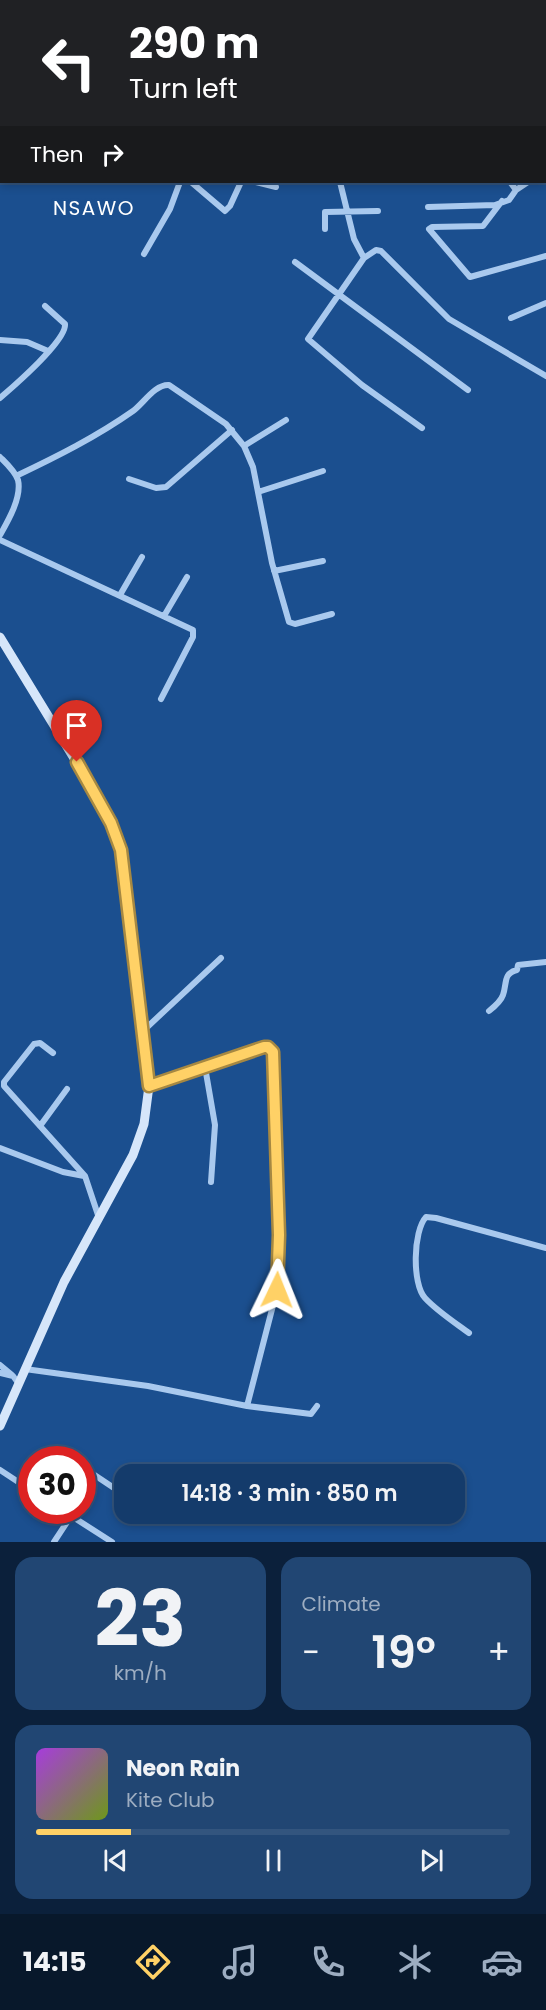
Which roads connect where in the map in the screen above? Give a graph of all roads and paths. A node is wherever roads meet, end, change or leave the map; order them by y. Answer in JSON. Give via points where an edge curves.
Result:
{"nodes":[{"id":1,"x":180,"y":183,"type":"edge"},
{"id":2,"x":191,"y":183,"type":"edge"},
{"id":3,"x":241,"y":183,"type":"edge"},
{"id":4,"x":260,"y":183,"type":"edge"},
{"id":5,"x":340,"y":183,"type":"edge"},
{"id":6,"x":511,"y":183,"type":"edge"},
{"id":7,"x":526,"y":183,"type":"edge"},
{"id":8,"x":276,"y":187,"type":"dead end"},
{"id":9,"x":516,"y":190,"type":"junction"},
{"id":10,"x":502,"y":201,"type":"junction"},
{"id":11,"x":428,"y":207,"type":"dead end"},
{"id":12,"x":346,"y":210,"type":"junction"},
{"id":13,"x":378,"y":210,"type":"dead end"},
{"id":14,"x":325,"y":229,"type":"dead end"},
{"id":15,"x":144,"y":254,"type":"dead end"},
{"id":16,"x":546,"y":256,"type":"edge"},
{"id":17,"x":364,"y":258,"type":"junction"},
{"id":18,"x":295,"y":262,"type":"dead end"},
{"id":19,"x":338,"y":293,"type":"junction"},
{"id":20,"x":546,"y":303,"type":"edge"},
{"id":21,"x":45,"y":306,"type":"dead end"},
{"id":22,"x":511,"y":318,"type":"dead end"},
{"id":23,"x":0,"y":340,"type":"edge"},
{"id":24,"x":48,"y":351,"type":"junction"},
{"id":25,"x":546,"y":376,"type":"edge"},
{"id":26,"x":468,"y":390,"type":"dead end"},
{"id":27,"x":0,"y":398,"type":"edge"},
{"id":28,"x":286,"y":420,"type":"dead end"},
{"id":29,"x":422,"y":428,"type":"dead end"},
{"id":30,"x":232,"y":430,"type":"junction"},
{"id":31,"x":244,"y":446,"type":"junction"},
{"id":32,"x":0,"y":457,"type":"edge"},
{"id":33,"x":323,"y":471,"type":"dead end"},
{"id":34,"x":16,"y":476,"type":"junction"},
{"id":35,"x":129,"y":479,"type":"dead end"},
{"id":36,"x":258,"y":492,"type":"junction"},
{"id":37,"x":0,"y":535,"type":"edge"},
{"id":38,"x":0,"y":540,"type":"edge"},
{"id":39,"x":142,"y":557,"type":"dead end"},
{"id":40,"x":324,"y":561,"type":"dead end"},
{"id":41,"x":274,"y":571,"type":"junction"},
{"id":42,"x":187,"y":578,"type":"dead end"},
{"id":43,"x":120,"y":595,"type":"junction"},
{"id":44,"x":332,"y":614,"type":"dead end"},
{"id":45,"x":164,"y":616,"type":"junction"},
{"id":46,"x":0,"y":637,"type":"edge"},
{"id":47,"x":161,"y":699,"type":"dead end"},
{"id":48,"x":221,"y":958,"type":"dead end"},
{"id":49,"x":546,"y":962,"type":"edge"},
{"id":50,"x":489,"y":1011,"type":"dead end"},
{"id":51,"x":143,"y":1031,"type":"junction"},
{"id":52,"x":53,"y":1053,"type":"dead end"},
{"id":53,"x":205,"y":1067,"type":"junction"},
{"id":54,"x":149,"y":1086,"type":"junction"},
{"id":55,"x":67,"y":1089,"type":"dead end"},
{"id":56,"x":40,"y":1126,"type":"junction"},
{"id":57,"x":0,"y":1148,"type":"edge"},
{"id":58,"x":85,"y":1176,"type":"junction"},
{"id":59,"x":211,"y":1182,"type":"dead end"},
{"id":60,"x":99,"y":1218,"type":"junction"},
{"id":61,"x":546,"y":1248,"type":"edge"},
{"id":62,"x":469,"y":1333,"type":"dead end"},
{"id":63,"x":0,"y":1365,"type":"edge"},
{"id":64,"x":25,"y":1369,"type":"junction"},
{"id":65,"x":0,"y":1373,"type":"edge"},
{"id":66,"x":16,"y":1380,"type":"junction"},
{"id":67,"x":248,"y":1406,"type":"junction"},
{"id":68,"x":317,"y":1406,"type":"dead end"},
{"id":69,"x":0,"y":1426,"type":"edge"},
{"id":70,"x":0,"y":1470,"type":"edge"},
{"id":71,"x":96,"y":1476,"type":"edge"},
{"id":72,"x":18,"y":1482,"type":"edge"},
{"id":73,"x":114,"y":1488,"type":"edge"},
{"id":74,"x":66,"y":1524,"type":"edge"},
{"id":75,"x":84,"y":1524,"type":"edge"},
{"id":76,"x":54,"y":1542,"type":"edge"},
{"id":77,"x":112,"y":1542,"type":"edge"}],
"edges":[{"from":1,"to":15,"type":"street","via":[[170,209]]},
{"from":2,"to":3,"type":"street","via":[[225,211]]},
{"from":4,"to":8,"type":"street"},
{"from":5,"to":12,"type":"street"},
{"from":6,"to":9,"type":"street"},
{"from":7,"to":9,"type":"street"},
{"from":9,"to":10,"type":"street","via":[[509,200]]},
{"from":10,"to":11,"type":"street","via":[[495,205]]},
{"from":10,"to":16,"type":"street","via":[[483,226],[429,229],[470,277]]},
{"from":12,"to":13,"type":"street"},
{"from":12,"to":14,"type":"street","via":[[325,212]]},
{"from":12,"to":17,"type":"street"},
{"from":17,"to":19,"type":"street"},
{"from":17,"to":25,"type":"street","via":[[381,251],[449,318]]},
{"from":18,"to":19,"type":"street"},
{"from":19,"to":26,"type":"street"},
{"from":19,"to":29,"type":"street","via":[[309,335],[310,342]]},
{"from":20,"to":22,"type":"street"},
{"from":21,"to":24,"type":"street","via":[[66,326]]},
{"from":23,"to":24,"type":"street","via":[[20,340]]},
{"from":24,"to":27,"type":"street"},
{"from":28,"to":31,"type":"street"},
{"from":30,"to":31,"type":"street"},
{"from":30,"to":34,"type":"street","via":[[186,394],[166,384],[134,411],[90,439]]},
{"from":30,"to":35,"type":"street","via":[[166,487],[156,488]]},
{"from":31,"to":36,"type":"street"},
{"from":32,"to":34,"type":"street"},
{"from":33,"to":36,"type":"street"},
{"from":34,"to":37,"type":"street","via":[[15,501]]},
{"from":36,"to":41,"type":"street"},
{"from":38,"to":43,"type":"street"},
{"from":39,"to":43,"type":"street"},
{"from":40,"to":41,"type":"street"},
{"from":41,"to":44,"type":"street","via":[[290,623]]},
{"from":42,"to":45,"type":"street"},
{"from":43,"to":45,"type":"street"},
{"from":45,"to":47,"type":"street","via":[[192,629],[194,634]]},
{"from":46,"to":51,"type":"street","via":[[117,836],[125,872]]},
{"from":48,"to":51,"type":"street"},
{"from":49,"to":50,"type":"street","via":[[522,963],[517,970],[510,971],[502,997]]},
{"from":51,"to":54,"type":"street"},
{"from":52,"to":56,"type":"street","via":[[36,1042],[4,1082]]},
{"from":53,"to":54,"type":"street"},
{"from":53,"to":59,"type":"street","via":[[215,1125]]},
{"from":53,"to":67,"type":"street","via":[[264,1047],[274,1054],[277,1290]]},
{"from":54,"to":60,"type":"street","via":[[140,1137]]},
{"from":55,"to":56,"type":"street"},
{"from":56,"to":58,"type":"street"},
{"from":57,"to":58,"type":"street","via":[[63,1172]]},
{"from":58,"to":60,"type":"street"},
{"from":60,"to":64,"type":"street","via":[[64,1282]]},
{"from":61,"to":62,"type":"street","via":[[426,1217],[416,1247],[423,1296]]},
{"from":63,"to":66,"type":"street"},
{"from":64,"to":66,"type":"street"},
{"from":64,"to":67,"type":"street","via":[[148,1386]]},
{"from":65,"to":66,"type":"street"},
{"from":66,"to":69,"type":"street"},
{"from":67,"to":68,"type":"street","via":[[311,1414]]},
{"from":70,"to":72,"type":"street"},
{"from":71,"to":73,"type":"street"},
{"from":74,"to":76,"type":"street"},
{"from":75,"to":77,"type":"street"}]}
